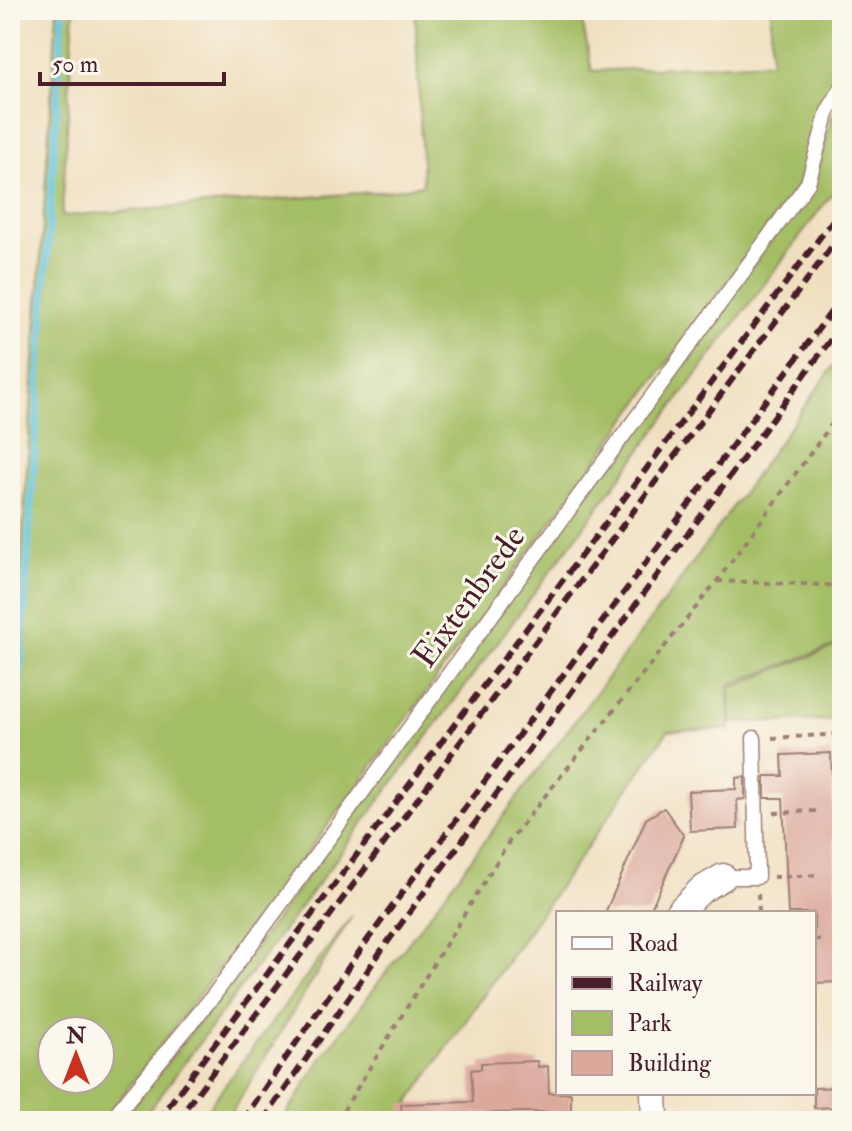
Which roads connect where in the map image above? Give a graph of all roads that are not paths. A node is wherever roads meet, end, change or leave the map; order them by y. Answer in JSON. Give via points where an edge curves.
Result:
{"nodes":[{"id":1,"x":842,"y":87,"type":"edge"},
{"id":2,"x":754,"y":738,"type":"road end"},
{"id":3,"x":723,"y":877,"type":"joint"},
{"id":4,"x":680,"y":911,"type":"edge"},
{"id":5,"x":654,"y":1095,"type":"edge"},
{"id":6,"x":110,"y":1121,"type":"edge"},
{"id":7,"x":655,"y":1121,"type":"edge"}],
"edges":[{"from":1,"to":6,"type":"lane","name":"Eixtenbrede","via":[[828,111],[808,183],[214,995]]},
{"from":2,"to":3,"type":"lane","via":[[757,877]]},
{"from":3,"to":4,"type":"street"},
{"from":5,"to":7,"type":"street"}]}
